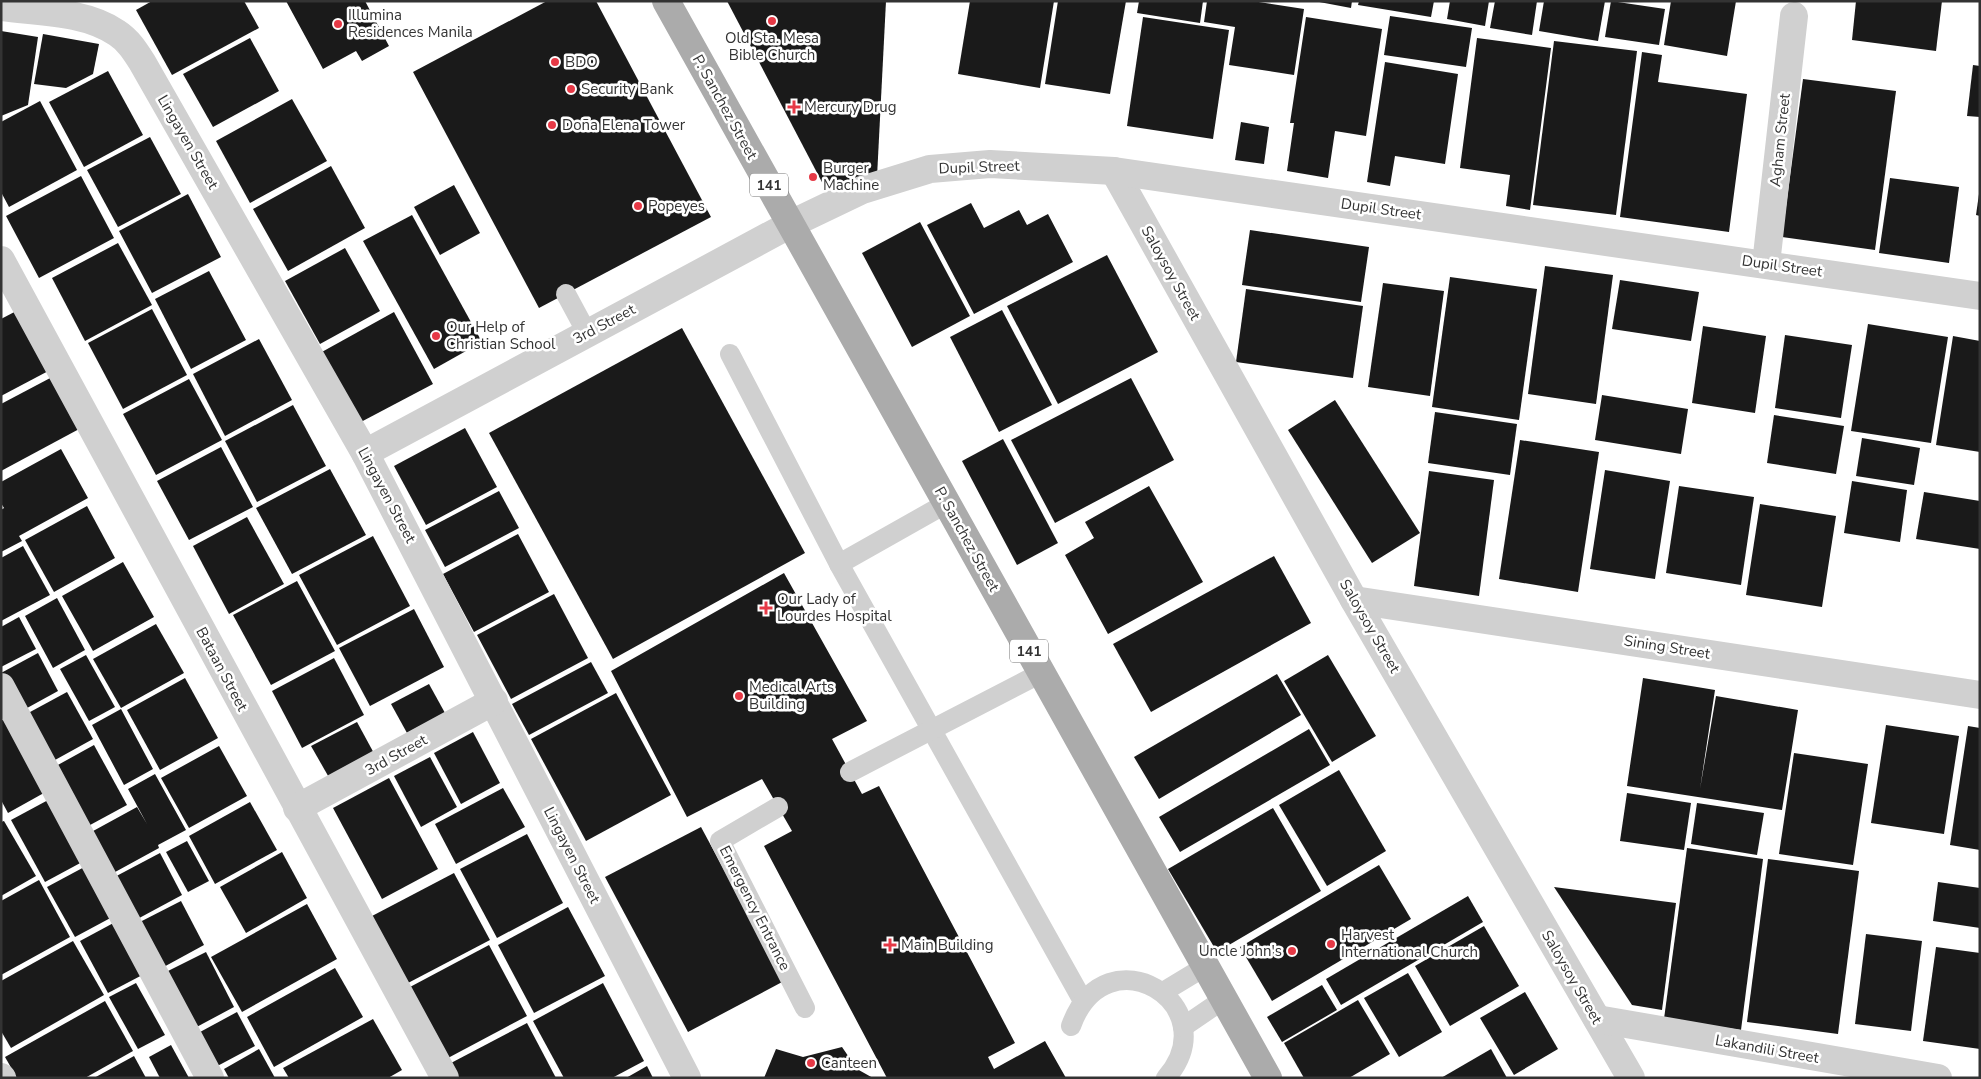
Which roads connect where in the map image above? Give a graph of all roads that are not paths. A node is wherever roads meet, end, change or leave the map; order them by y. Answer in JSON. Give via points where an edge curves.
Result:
{"nodes":[{"id":1,"x":666,"y":1,"type":"edge"},
{"id":2,"x":1,"y":7,"type":"edge"},
{"id":3,"x":1794,"y":16,"type":"dead end"},
{"id":4,"x":1114,"y":171,"type":"junction"},
{"id":5,"x":791,"y":224,"type":"junction"},
{"id":6,"x":1,"y":260,"type":"edge"},
{"id":7,"x":1766,"y":264,"type":"junction"},
{"id":8,"x":566,"y":294,"type":"dead end"},
{"id":9,"x":1980,"y":296,"type":"edge"},
{"id":10,"x":587,"y":333,"type":"junction"},
{"id":11,"x":730,"y":354,"type":"dead end"},
{"id":12,"x":365,"y":453,"type":"junction"},
{"id":13,"x":947,"y":503,"type":"junction"},
{"id":14,"x":840,"y":564,"type":"junction"},
{"id":15,"x":1354,"y":600,"type":"junction"},
{"id":16,"x":1042,"y":673,"type":"junction"},
{"id":17,"x":1,"y":687,"type":"edge"},
{"id":18,"x":1980,"y":695,"type":"edge"},
{"id":19,"x":494,"y":701,"type":"junction"},
{"id":20,"x":932,"y":730,"type":"junction"},
{"id":21,"x":850,"y":772,"type":"dead end"},
{"id":22,"x":778,"y":807,"type":"dead end"},
{"id":23,"x":297,"y":808,"type":"junction"},
{"id":24,"x":1206,"y":966,"type":"junction"},
{"id":25,"x":1163,"y":992,"type":"junction"},
{"id":26,"x":1224,"y":999,"type":"junction"},
{"id":27,"x":1083,"y":1001,"type":"junction"},
{"id":28,"x":805,"y":1008,"type":"dead end"},
{"id":29,"x":1597,"y":1019,"type":"junction"},
{"id":30,"x":1071,"y":1026,"type":"dead end"},
{"id":31,"x":1183,"y":1026,"type":"junction"},
{"id":32,"x":210,"y":1078,"type":"edge"},
{"id":33,"x":445,"y":1078,"type":"edge"},
{"id":34,"x":687,"y":1078,"type":"edge"},
{"id":35,"x":1166,"y":1078,"type":"edge"},
{"id":36,"x":1268,"y":1078,"type":"edge"},
{"id":37,"x":1631,"y":1078,"type":"edge"},
{"id":38,"x":1938,"y":1078,"type":"edge"}],
"edges":[{"from":1,"to":5,"type":"main road","name":"P. Sanchez Street","number":"141"},
{"from":2,"to":12,"type":"street","name":"Lingayen Street","via":[[88,19],[118,33],[132,47]]},
{"from":3,"to":7,"type":"street","name":"Agham Street"},
{"from":4,"to":5,"type":"street","name":"Dupil Street","via":[[990,164],[930,169],[862,190]]},
{"from":4,"to":7,"type":"street","name":"Dupil Street"},
{"from":4,"to":15,"type":"street","name":"Saloysoy Street"},
{"from":5,"to":10,"type":"street","name":"3rd Street"},
{"from":5,"to":13,"type":"main road","name":"P. Sanchez Street","number":"141"},
{"from":6,"to":23,"type":"street","name":"Bataan Street"},
{"from":7,"to":9,"type":"street","name":"Dupil Street"},
{"from":8,"to":10,"type":"lane"},
{"from":10,"to":12,"type":"street","name":"3rd Street"},
{"from":11,"to":14,"type":"lane"},
{"from":12,"to":19,"type":"street","name":"Lingayen Street"},
{"from":13,"to":14,"type":"lane"},
{"from":13,"to":16,"type":"main road","name":"P. Sanchez Street","number":"141"},
{"from":14,"to":20,"type":"lane"},
{"from":15,"to":18,"type":"street","name":"Sining Street"},
{"from":15,"to":29,"type":"street","name":"Saloysoy Street"},
{"from":16,"to":20,"type":"lane"},
{"from":16,"to":24,"type":"main road","name":"P. Sanchez Street","number":"141"},
{"from":17,"to":32,"type":"street"},
{"from":19,"to":23,"type":"street","name":"3rd Street"},
{"from":19,"to":34,"type":"street","name":"Lingayen Street"},
{"from":20,"to":21,"type":"lane"},
{"from":20,"to":27,"type":"lane"},
{"from":22,"to":28,"type":"lane","name":"Emergency Entrance","via":[[720,841]]},
{"from":23,"to":33,"type":"street","name":"Bataan Street"},
{"from":24,"to":25,"type":"lane"},
{"from":24,"to":26,"type":"main road","name":"P. Sanchez Street","number":"141"},
{"from":25,"to":27,"type":"lane","via":[[1140,981],[1115,981],[1092,992]]},
{"from":25,"to":31,"type":"lane","via":[[1176,1007]]},
{"from":26,"to":31,"type":"lane"},
{"from":26,"to":36,"type":"main road","name":"P. Sanchez Street","number":"141"},
{"from":27,"to":30,"type":"lane"},
{"from":29,"to":37,"type":"street","name":"Saloysoy Street"},
{"from":29,"to":38,"type":"street","name":"Lakandili Street"},
{"from":31,"to":35,"type":"lane","via":[[1184,1041],[1180,1055]]}]}
